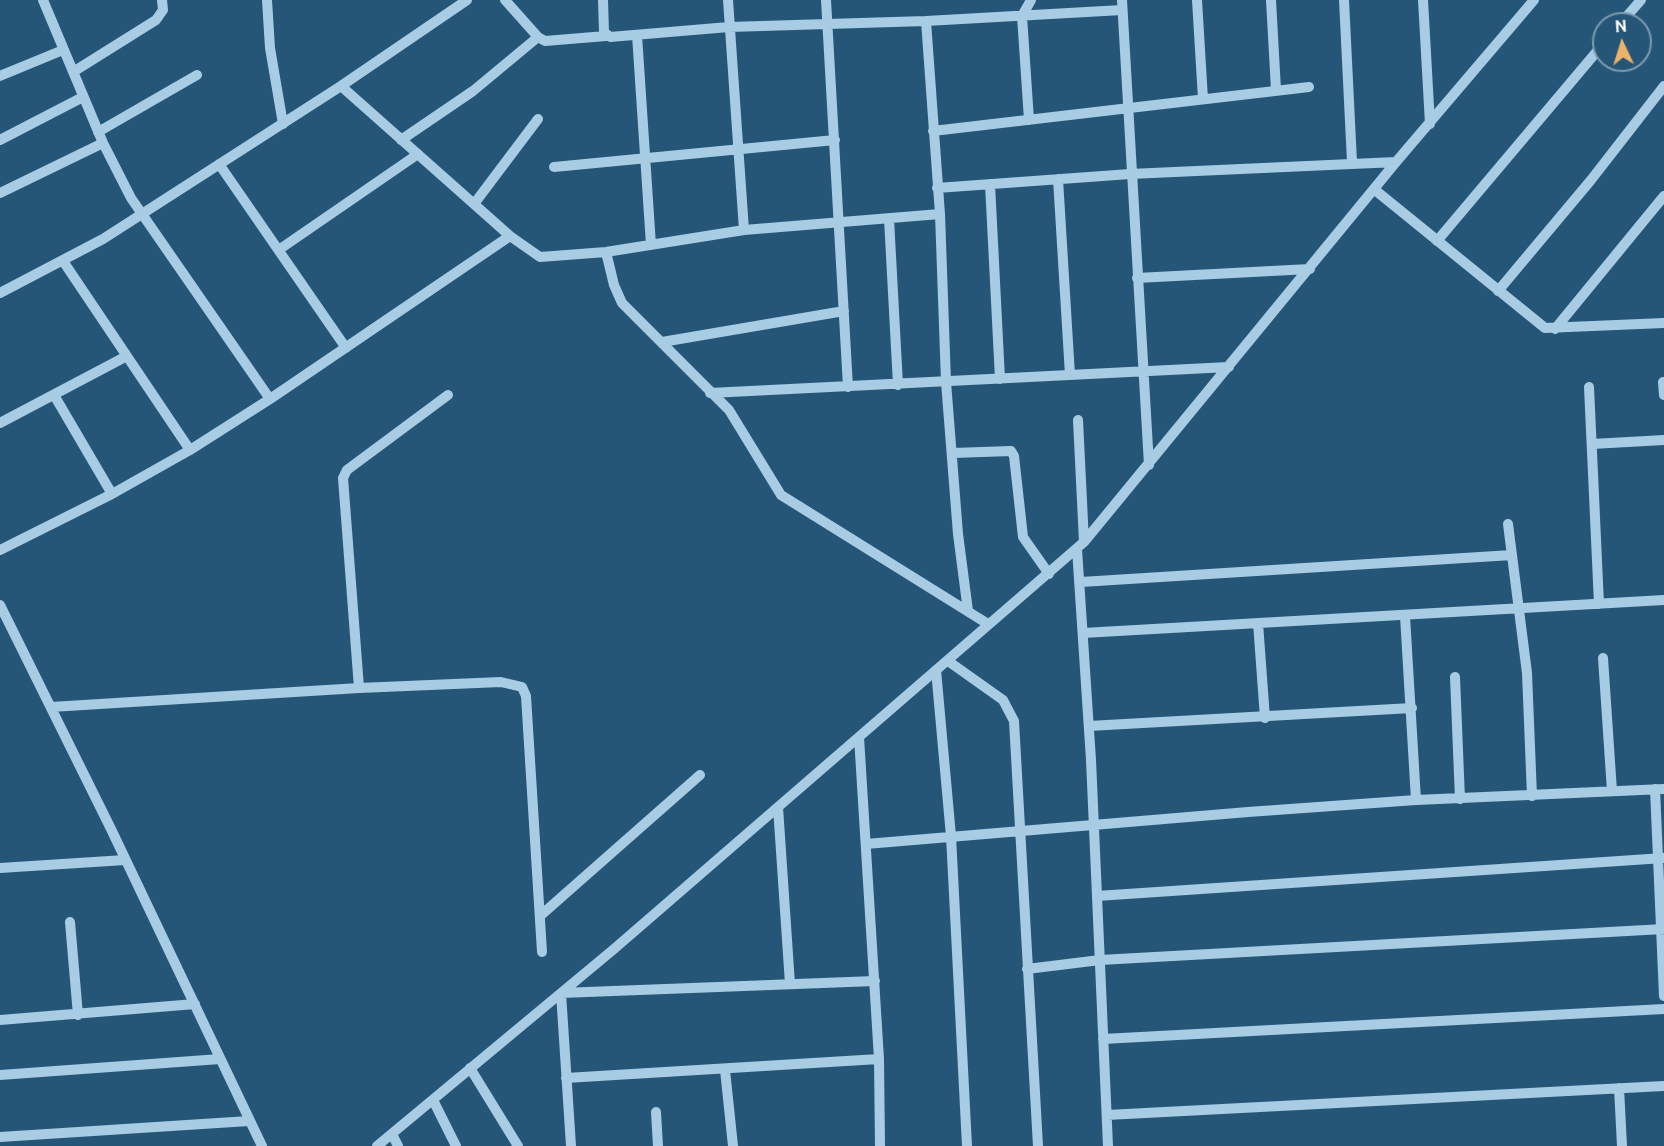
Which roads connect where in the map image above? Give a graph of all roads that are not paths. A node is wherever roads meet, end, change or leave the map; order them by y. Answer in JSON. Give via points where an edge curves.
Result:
{"nodes":[{"id":1,"x":162,"y":0,"type":"edge"},
{"id":2,"x":267,"y":0,"type":"edge"},
{"id":3,"x":467,"y":0,"type":"edge"},
{"id":4,"x":505,"y":0,"type":"edge"},
{"id":5,"x":603,"y":0,"type":"edge"},
{"id":6,"x":728,"y":0,"type":"edge"},
{"id":7,"x":826,"y":0,"type":"edge"},
{"id":8,"x":1031,"y":0,"type":"edge"},
{"id":9,"x":1197,"y":0,"type":"edge"},
{"id":10,"x":1271,"y":0,"type":"edge"},
{"id":11,"x":1344,"y":0,"type":"edge"},
{"id":12,"x":1423,"y":0,"type":"edge"},
{"id":13,"x":1534,"y":0,"type":"edge"},
{"id":14,"x":1641,"y":0,"type":"edge"},
{"id":15,"x":46,"y":1,"type":"edge"},
{"id":16,"x":1122,"y":5,"type":"edge"},
{"id":17,"x":1630,"y":12,"type":"edge"},
{"id":18,"x":1022,"y":16,"type":"junction"},
{"id":19,"x":926,"y":21,"type":"junction"},
{"id":20,"x":828,"y":23,"type":"junction"},
{"id":21,"x":729,"y":27,"type":"junction"},
{"id":22,"x":637,"y":34,"type":"junction"},
{"id":23,"x":606,"y":36,"type":"junction"},
{"id":24,"x":538,"y":37,"type":"junction"},
{"id":25,"x":63,"y":50,"type":"junction"},
{"id":26,"x":1592,"y":57,"type":"edge"},
{"id":27,"x":73,"y":72,"type":"junction"},
{"id":28,"x":197,"y":75,"type":"dead end"},
{"id":29,"x":0,"y":76,"type":"edge"},
{"id":30,"x":341,"y":86,"type":"junction"},
{"id":31,"x":1309,"y":87,"type":"dead end"},
{"id":32,"x":1664,"y":87,"type":"edge"},
{"id":33,"x":1276,"y":90,"type":"junction"},
{"id":34,"x":84,"y":97,"type":"junction"},
{"id":35,"x":1203,"y":99,"type":"junction"},
{"id":36,"x":1126,"y":108,"type":"junction"},
{"id":37,"x":538,"y":119,"type":"dead end"},
{"id":38,"x":1029,"y":120,"type":"junction"},
{"id":39,"x":283,"y":124,"type":"junction"},
{"id":40,"x":1430,"y":124,"type":"junction"},
{"id":41,"x":933,"y":131,"type":"junction"},
{"id":42,"x":98,"y":132,"type":"junction"},
{"id":43,"x":0,"y":140,"type":"edge"},
{"id":44,"x":401,"y":140,"type":"junction"},
{"id":45,"x":834,"y":140,"type":"junction"},
{"id":46,"x":103,"y":143,"type":"junction"},
{"id":47,"x":738,"y":148,"type":"junction"},
{"id":48,"x":418,"y":154,"type":"junction"},
{"id":49,"x":644,"y":158,"type":"junction"},
{"id":50,"x":1352,"y":162,"type":"junction"},
{"id":51,"x":1396,"y":162,"type":"junction"},
{"id":52,"x":219,"y":164,"type":"junction"},
{"id":53,"x":554,"y":167,"type":"dead end"},
{"id":54,"x":1130,"y":174,"type":"junction"},
{"id":55,"x":1058,"y":179,"type":"junction"},
{"id":56,"x":990,"y":184,"type":"junction"},
{"id":57,"x":938,"y":188,"type":"junction"},
{"id":58,"x":1375,"y":190,"type":"junction"},
{"id":59,"x":0,"y":193,"type":"edge"},
{"id":60,"x":1664,"y":196,"type":"edge"},
{"id":61,"x":474,"y":204,"type":"junction"},
{"id":62,"x":141,"y":214,"type":"junction"},
{"id":63,"x":940,"y":214,"type":"junction"},
{"id":64,"x":889,"y":219,"type":"junction"},
{"id":65,"x":838,"y":223,"type":"junction"},
{"id":66,"x":744,"y":230,"type":"junction"},
{"id":67,"x":510,"y":236,"type":"junction"},
{"id":68,"x":1437,"y":241,"type":"junction"},
{"id":69,"x":651,"y":245,"type":"junction"},
{"id":70,"x":280,"y":249,"type":"junction"},
{"id":71,"x":606,"y":252,"type":"junction"},
{"id":72,"x":63,"y":261,"type":"junction"},
{"id":73,"x":1310,"y":269,"type":"junction"},
{"id":74,"x":1137,"y":278,"type":"junction"},
{"id":75,"x":1498,"y":291,"type":"junction"},
{"id":76,"x":0,"y":293,"type":"edge"},
{"id":77,"x":844,"y":311,"type":"junction"},
{"id":78,"x":1664,"y":323,"type":"edge"},
{"id":79,"x":1555,"y":329,"type":"junction"},
{"id":80,"x":662,"y":342,"type":"junction"},
{"id":81,"x":346,"y":348,"type":"junction"},
{"id":82,"x":125,"y":357,"type":"junction"},
{"id":83,"x":1229,"y":367,"type":"junction"},
{"id":84,"x":1143,"y":371,"type":"junction"},
{"id":85,"x":1070,"y":375,"type":"junction"},
{"id":86,"x":1000,"y":379,"type":"junction"},
{"id":87,"x":946,"y":382,"type":"junction"},
{"id":88,"x":1663,"y":382,"type":"edge"},
{"id":89,"x":898,"y":385,"type":"junction"},
{"id":90,"x":848,"y":387,"type":"junction"},
{"id":91,"x":1589,"y":387,"type":"dead end"},
{"id":92,"x":710,"y":393,"type":"junction"},
{"id":93,"x":1664,"y":394,"type":"edge"},
{"id":94,"x":54,"y":395,"type":"junction"},
{"id":95,"x":448,"y":395,"type":"dead end"},
{"id":96,"x":270,"y":399,"type":"junction"},
{"id":97,"x":1078,"y":420,"type":"dead end"},
{"id":98,"x":0,"y":423,"type":"edge"},
{"id":99,"x":1664,"y":440,"type":"edge"},
{"id":100,"x":1592,"y":444,"type":"junction"},
{"id":101,"x":189,"y":450,"type":"junction"},
{"id":102,"x":953,"y":453,"type":"junction"},
{"id":103,"x":1149,"y":465,"type":"junction"},
{"id":104,"x":112,"y":494,"type":"junction"},
{"id":105,"x":1508,"y":524,"type":"dead end"},
{"id":106,"x":1081,"y":546,"type":"junction"},
{"id":107,"x":0,"y":550,"type":"edge"},
{"id":108,"x":1512,"y":555,"type":"junction"},
{"id":109,"x":1049,"y":574,"type":"junction"},
{"id":110,"x":1081,"y":582,"type":"junction"},
{"id":111,"x":1664,"y":600,"type":"edge"},
{"id":112,"x":1599,"y":604,"type":"junction"},
{"id":113,"x":0,"y":605,"type":"edge"},
{"id":114,"x":1518,"y":609,"type":"junction"},
{"id":115,"x":968,"y":611,"type":"junction"},
{"id":116,"x":1405,"y":616,"type":"junction"},
{"id":117,"x":1258,"y":623,"type":"junction"},
{"id":118,"x":988,"y":624,"type":"junction"},
{"id":119,"x":1083,"y":633,"type":"junction"},
{"id":120,"x":1604,"y":658,"type":"dead end"},
{"id":121,"x":948,"y":661,"type":"junction"},
{"id":122,"x":936,"y":670,"type":"junction"},
{"id":123,"x":1455,"y":676,"type":"dead end"},
{"id":124,"x":359,"y":688,"type":"junction"},
{"id":125,"x":51,"y":707,"type":"junction"},
{"id":126,"x":1412,"y":708,"type":"junction"},
{"id":127,"x":1265,"y":718,"type":"junction"},
{"id":128,"x":1089,"y":726,"type":"junction"},
{"id":129,"x":860,"y":737,"type":"junction"},
{"id":130,"x":700,"y":775,"type":"dead end"},
{"id":131,"x":1659,"y":789,"type":"edge"},
{"id":132,"x":1612,"y":791,"type":"junction"},
{"id":133,"x":1532,"y":796,"type":"junction"},
{"id":134,"x":1460,"y":799,"type":"junction"},
{"id":135,"x":1416,"y":800,"type":"junction"},
{"id":136,"x":778,"y":807,"type":"junction"},
{"id":137,"x":1094,"y":823,"type":"junction"},
{"id":138,"x":1018,"y":832,"type":"junction"},
{"id":139,"x":951,"y":836,"type":"junction"},
{"id":140,"x":866,"y":844,"type":"junction"},
{"id":141,"x":1660,"y":859,"type":"edge"},
{"id":142,"x":125,"y":860,"type":"junction"},
{"id":143,"x":0,"y":868,"type":"edge"},
{"id":144,"x":1097,"y":896,"type":"junction"},
{"id":145,"x":540,"y":916,"type":"junction"},
{"id":146,"x":70,"y":922,"type":"dead end"},
{"id":147,"x":1662,"y":929,"type":"edge"},
{"id":148,"x":542,"y":952,"type":"dead end"},
{"id":149,"x":1100,"y":960,"type":"junction"},
{"id":150,"x":1027,"y":969,"type":"junction"},
{"id":151,"x":875,"y":981,"type":"junction"},
{"id":152,"x":790,"y":984,"type":"junction"},
{"id":153,"x":561,"y":993,"type":"junction"},
{"id":154,"x":1664,"y":996,"type":"edge"},
{"id":155,"x":195,"y":1004,"type":"junction"},
{"id":156,"x":1664,"y":1009,"type":"edge"},
{"id":157,"x":78,"y":1014,"type":"junction"},
{"id":158,"x":0,"y":1020,"type":"edge"},
{"id":159,"x":1103,"y":1039,"type":"junction"},
{"id":160,"x":220,"y":1059,"type":"junction"},
{"id":161,"x":879,"y":1059,"type":"junction"},
{"id":162,"x":470,"y":1068,"type":"junction"},
{"id":163,"x":725,"y":1070,"type":"junction"},
{"id":164,"x":0,"y":1075,"type":"edge"},
{"id":165,"x":566,"y":1078,"type":"junction"},
{"id":166,"x":1664,"y":1086,"type":"edge"},
{"id":167,"x":1619,"y":1088,"type":"junction"},
{"id":168,"x":433,"y":1100,"type":"junction"},
{"id":169,"x":656,"y":1112,"type":"dead end"},
{"id":170,"x":1107,"y":1115,"type":"junction"},
{"id":171,"x":249,"y":1121,"type":"junction"},
{"id":172,"x":392,"y":1134,"type":"junction"},
{"id":173,"x":0,"y":1137,"type":"edge"},
{"id":174,"x":262,"y":1146,"type":"edge"},
{"id":175,"x":378,"y":1146,"type":"edge"},
{"id":176,"x":398,"y":1146,"type":"edge"},
{"id":177,"x":456,"y":1146,"type":"edge"},
{"id":178,"x":518,"y":1146,"type":"edge"},
{"id":179,"x":571,"y":1146,"type":"edge"},
{"id":180,"x":658,"y":1146,"type":"edge"},
{"id":181,"x":733,"y":1146,"type":"edge"},
{"id":182,"x":880,"y":1146,"type":"edge"},
{"id":183,"x":967,"y":1146,"type":"edge"},
{"id":184,"x":1038,"y":1146,"type":"edge"},
{"id":185,"x":1108,"y":1146,"type":"edge"},
{"id":186,"x":1622,"y":1146,"type":"edge"}],
"edges":[{"from":1,"to":27,"type":"street","via":[[163,9],[156,20]]},
{"from":2,"to":39,"type":"street","via":[[270,48]]},
{"from":3,"to":30,"type":"street"},
{"from":4,"to":24,"type":"street"},
{"from":5,"to":23,"type":"street"},
{"from":6,"to":21,"type":"street"},
{"from":7,"to":20,"type":"street"},
{"from":8,"to":18,"type":"street"},
{"from":9,"to":35,"type":"street"},
{"from":10,"to":33,"type":"street"},
{"from":11,"to":50,"type":"street"},
{"from":12,"to":40,"type":"street"},
{"from":13,"to":40,"type":"street"},
{"from":14,"to":17,"type":"street"},
{"from":15,"to":25,"type":"street"},
{"from":16,"to":18,"type":"street"},
{"from":16,"to":36,"type":"street"},
{"from":18,"to":19,"type":"street"},
{"from":18,"to":38,"type":"street"},
{"from":19,"to":20,"type":"street"},
{"from":19,"to":41,"type":"street"},
{"from":20,"to":21,"type":"street"},
{"from":20,"to":45,"type":"street"},
{"from":21,"to":22,"type":"street"},
{"from":21,"to":47,"type":"street"},
{"from":22,"to":23,"type":"street"},
{"from":22,"to":49,"type":"street"},
{"from":23,"to":24,"type":"street","via":[[553,42]]},
{"from":24,"to":44,"type":"street","via":[[473,91]]},
{"from":25,"to":27,"type":"street"},
{"from":25,"to":29,"type":"street"},
{"from":26,"to":68,"type":"street"},
{"from":27,"to":34,"type":"street"},
{"from":28,"to":42,"type":"street"},
{"from":30,"to":39,"type":"street"},
{"from":30,"to":44,"type":"street"},
{"from":31,"to":33,"type":"street"},
{"from":32,"to":75,"type":"street"},
{"from":33,"to":35,"type":"street"},
{"from":34,"to":42,"type":"street"},
{"from":34,"to":43,"type":"street"},
{"from":35,"to":36,"type":"street"},
{"from":36,"to":38,"type":"street"},
{"from":36,"to":54,"type":"street"},
{"from":37,"to":61,"type":"street"},
{"from":38,"to":41,"type":"street"},
{"from":39,"to":52,"type":"street"},
{"from":40,"to":51,"type":"street"},
{"from":41,"to":57,"type":"street"},
{"from":42,"to":46,"type":"street"},
{"from":44,"to":48,"type":"street"},
{"from":45,"to":47,"type":"street"},
{"from":45,"to":65,"type":"street"},
{"from":46,"to":59,"type":"street"},
{"from":46,"to":62,"type":"street"},
{"from":47,"to":49,"type":"street"},
{"from":47,"to":66,"type":"street"},
{"from":48,"to":61,"type":"street"},
{"from":48,"to":70,"type":"street"},
{"from":49,"to":53,"type":"street"},
{"from":49,"to":69,"type":"street"},
{"from":50,"to":51,"type":"street"},
{"from":50,"to":54,"type":"street"},
{"from":51,"to":58,"type":"street"},
{"from":52,"to":62,"type":"street"},
{"from":52,"to":70,"type":"street"},
{"from":54,"to":55,"type":"street"},
{"from":54,"to":74,"type":"street"},
{"from":55,"to":56,"type":"street"},
{"from":55,"to":85,"type":"street"},
{"from":56,"to":57,"type":"street"},
{"from":56,"to":86,"type":"street"},
{"from":57,"to":63,"type":"street"},
{"from":58,"to":68,"type":"street"},
{"from":58,"to":73,"type":"street"},
{"from":60,"to":79,"type":"street"},
{"from":61,"to":67,"type":"street"},
{"from":62,"to":72,"type":"street"},
{"from":62,"to":96,"type":"street"},
{"from":63,"to":64,"type":"street"},
{"from":63,"to":87,"type":"street"},
{"from":64,"to":65,"type":"street"},
{"from":64,"to":89,"type":"street"},
{"from":65,"to":66,"type":"street"},
{"from":65,"to":77,"type":"street"},
{"from":66,"to":69,"type":"street"},
{"from":67,"to":71,"type":"street","via":[[532,253],[546,258]]},
{"from":67,"to":81,"type":"street"},
{"from":68,"to":75,"type":"street"},
{"from":69,"to":71,"type":"street"},
{"from":70,"to":81,"type":"street"},
{"from":71,"to":80,"type":"street","via":[[622,303]]},
{"from":72,"to":76,"type":"street"},
{"from":72,"to":82,"type":"street"},
{"from":73,"to":74,"type":"street"},
{"from":73,"to":83,"type":"street"},
{"from":74,"to":84,"type":"street"},
{"from":75,"to":79,"type":"street","via":[[1538,324]]},
{"from":77,"to":80,"type":"street"},
{"from":77,"to":90,"type":"street"},
{"from":78,"to":79,"type":"street"},
{"from":80,"to":92,"type":"street"},
{"from":81,"to":96,"type":"street"},
{"from":82,"to":94,"type":"street"},
{"from":82,"to":101,"type":"street"},
{"from":83,"to":84,"type":"street"},
{"from":83,"to":103,"type":"street"},
{"from":84,"to":85,"type":"street"},
{"from":84,"to":103,"type":"street"},
{"from":85,"to":86,"type":"street"},
{"from":86,"to":87,"type":"street"},
{"from":87,"to":89,"type":"street"},
{"from":87,"to":102,"type":"street"},
{"from":88,"to":93,"type":"street"},
{"from":89,"to":90,"type":"street"},
{"from":90,"to":92,"type":"street"},
{"from":91,"to":100,"type":"street"},
{"from":92,"to":115,"type":"street","via":[[732,414],[782,495]]},
{"from":94,"to":98,"type":"street"},
{"from":94,"to":104,"type":"street"},
{"from":95,"to":124,"type":"street","via":[[347,470],[343,478]]},
{"from":96,"to":101,"type":"street"},
{"from":97,"to":106,"type":"street"},
{"from":99,"to":100,"type":"street"},
{"from":100,"to":112,"type":"street"},
{"from":101,"to":104,"type":"street"},
{"from":102,"to":109,"type":"street","via":[[1011,451],[1023,537]]},
{"from":102,"to":115,"type":"street"},
{"from":103,"to":106,"type":"street"},
{"from":104,"to":107,"type":"street"},
{"from":105,"to":108,"type":"street"},
{"from":106,"to":109,"type":"street"},
{"from":106,"to":110,"type":"street"},
{"from":108,"to":110,"type":"street"},
{"from":108,"to":114,"type":"street"},
{"from":109,"to":118,"type":"street"},
{"from":110,"to":119,"type":"street"},
{"from":111,"to":112,"type":"street"},
{"from":112,"to":114,"type":"street"},
{"from":113,"to":125,"type":"street"},
{"from":114,"to":116,"type":"street"},
{"from":114,"to":133,"type":"street","via":[[1527,674]]},
{"from":115,"to":118,"type":"street"},
{"from":116,"to":117,"type":"street"},
{"from":116,"to":126,"type":"street"},
{"from":117,"to":119,"type":"street"},
{"from":117,"to":127,"type":"street"},
{"from":118,"to":121,"type":"street"},
{"from":119,"to":128,"type":"street"},
{"from":120,"to":132,"type":"street"},
{"from":121,"to":122,"type":"street"},
{"from":121,"to":138,"type":"street","via":[[1003,700],[1010,710],[1016,732]]},
{"from":122,"to":129,"type":"street"},
{"from":122,"to":139,"type":"street"},
{"from":123,"to":134,"type":"street"},
{"from":124,"to":125,"type":"street"},
{"from":124,"to":145,"type":"street","via":[[501,682],[522,687],[526,696]]},
{"from":125,"to":142,"type":"street"},
{"from":126,"to":127,"type":"street"},
{"from":126,"to":135,"type":"street"},
{"from":127,"to":128,"type":"street"},
{"from":128,"to":137,"type":"street"},
{"from":129,"to":136,"type":"street"},
{"from":129,"to":140,"type":"street"},
{"from":130,"to":145,"type":"street"},
{"from":131,"to":132,"type":"street"},
{"from":131,"to":141,"type":"street"},
{"from":132,"to":133,"type":"street"},
{"from":133,"to":134,"type":"street"},
{"from":134,"to":135,"type":"street"},
{"from":135,"to":137,"type":"street"},
{"from":136,"to":152,"type":"street"},
{"from":136,"to":153,"type":"street"},
{"from":137,"to":138,"type":"street"},
{"from":137,"to":144,"type":"street"},
{"from":138,"to":139,"type":"street"},
{"from":138,"to":150,"type":"street"},
{"from":139,"to":140,"type":"street"},
{"from":139,"to":183,"type":"street"},
{"from":140,"to":151,"type":"street"},
{"from":141,"to":144,"type":"street"},
{"from":141,"to":147,"type":"street"},
{"from":142,"to":143,"type":"street"},
{"from":142,"to":155,"type":"street"},
{"from":144,"to":149,"type":"street"},
{"from":145,"to":148,"type":"street"},
{"from":146,"to":157,"type":"street"},
{"from":147,"to":149,"type":"street"},
{"from":147,"to":154,"type":"street"},
{"from":149,"to":150,"type":"street"},
{"from":149,"to":159,"type":"street"},
{"from":150,"to":184,"type":"street"},
{"from":151,"to":152,"type":"street"},
{"from":151,"to":161,"type":"street"},
{"from":152,"to":153,"type":"street"},
{"from":153,"to":162,"type":"street"},
{"from":153,"to":165,"type":"street"},
{"from":155,"to":157,"type":"street"},
{"from":155,"to":160,"type":"street"},
{"from":156,"to":159,"type":"street"},
{"from":157,"to":158,"type":"street"},
{"from":159,"to":170,"type":"street"},
{"from":160,"to":164,"type":"street"},
{"from":160,"to":171,"type":"street"},
{"from":161,"to":163,"type":"street"},
{"from":161,"to":182,"type":"street"},
{"from":162,"to":168,"type":"street"},
{"from":162,"to":178,"type":"street"},
{"from":163,"to":165,"type":"street"},
{"from":163,"to":181,"type":"street"},
{"from":165,"to":179,"type":"street"},
{"from":166,"to":167,"type":"street"},
{"from":167,"to":170,"type":"street"},
{"from":167,"to":186,"type":"street"},
{"from":168,"to":172,"type":"street"},
{"from":168,"to":177,"type":"street"},
{"from":169,"to":180,"type":"street"},
{"from":170,"to":185,"type":"street"},
{"from":171,"to":173,"type":"street"},
{"from":171,"to":174,"type":"street"},
{"from":172,"to":175,"type":"street"},
{"from":172,"to":176,"type":"street"}]}
